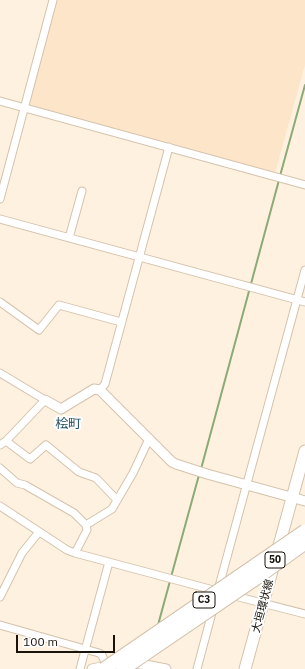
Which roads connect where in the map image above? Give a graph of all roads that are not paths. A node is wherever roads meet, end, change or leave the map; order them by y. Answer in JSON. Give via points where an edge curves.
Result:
{"nodes":[{"id":1,"x":53,"y":0,"type":"edge"},
{"id":2,"x":0,"y":101,"type":"edge"},
{"id":3,"x":25,"y":108,"type":"junction"},
{"id":4,"x":169,"y":148,"type":"junction"},
{"id":5,"x":305,"y":185,"type":"edge"},
{"id":6,"x":82,"y":191,"type":"dead end"},
{"id":7,"x":0,"y":198,"type":"edge"},
{"id":8,"x":0,"y":219,"type":"edge"},
{"id":9,"x":69,"y":238,"type":"junction"},
{"id":10,"x":140,"y":257,"type":"junction"},
{"id":11,"x":305,"y":270,"type":"edge"},
{"id":12,"x":296,"y":300,"type":"junction"},
{"id":13,"x":0,"y":302,"type":"edge"},
{"id":14,"x":305,"y":302,"type":"edge"},
{"id":15,"x":121,"y":322,"type":"junction"},
{"id":16,"x":0,"y":374,"type":"edge"},
{"id":17,"x":100,"y":390,"type":"junction"},
{"id":18,"x":45,"y":400,"type":"junction"},
{"id":19,"x":149,"y":439,"type":"junction"},
{"id":20,"x":3,"y":443,"type":"edge"},
{"id":21,"x":305,"y":451,"type":"edge"},
{"id":22,"x":0,"y":468,"type":"edge"},
{"id":23,"x":247,"y":485,"type":"junction"},
{"id":24,"x":292,"y":497,"type":"junction"},
{"id":25,"x":117,"y":500,"type":"junction"},
{"id":26,"x":305,"y":501,"type":"edge"},
{"id":27,"x":0,"y":506,"type":"edge"},
{"id":28,"x":86,"y":525,"type":"junction"},
{"id":29,"x":305,"y":531,"type":"edge"},
{"id":30,"x":39,"y":532,"type":"junction"},
{"id":31,"x":305,"y":543,"type":"edge"},
{"id":32,"x":75,"y":553,"type":"junction"},
{"id":33,"x":108,"y":562,"type":"junction"},
{"id":34,"x":258,"y":577,"type":"junction"},
{"id":35,"x":218,"y":591,"type":"junction"},
{"id":36,"x":0,"y":597,"type":"edge"},
{"id":37,"x":263,"y":603,"type":"junction"},
{"id":38,"x":305,"y":614,"type":"edge"},
{"id":39,"x":0,"y":625,"type":"edge"},
{"id":40,"x":86,"y":648,"type":"junction"},
{"id":41,"x":105,"y":667,"type":"edge"},
{"id":42,"x":140,"y":667,"type":"edge"},
{"id":43,"x":80,"y":669,"type":"edge"},
{"id":44,"x":92,"y":669,"type":"edge"},
{"id":45,"x":123,"y":669,"type":"edge"},
{"id":46,"x":166,"y":669,"type":"edge"},
{"id":47,"x":197,"y":669,"type":"edge"},
{"id":48,"x":245,"y":669,"type":"edge"}],
"edges":[{"from":1,"to":3,"type":"street"},
{"from":2,"to":3,"type":"street"},
{"from":3,"to":4,"type":"street"},
{"from":3,"to":7,"type":"street"},
{"from":4,"to":5,"type":"street"},
{"from":4,"to":10,"type":"street"},
{"from":6,"to":9,"type":"street"},
{"from":8,"to":9,"type":"street"},
{"from":9,"to":10,"type":"street"},
{"from":10,"to":12,"type":"street"},
{"from":10,"to":15,"type":"street"},
{"from":11,"to":12,"type":"street"},
{"from":12,"to":14,"type":"street"},
{"from":12,"to":23,"type":"street"},
{"from":13,"to":15,"type":"street","via":[[39,330],[59,305]]},
{"from":15,"to":17,"type":"street","via":[[105,384]]},
{"from":16,"to":18,"type":"street"},
{"from":17,"to":18,"type":"street","via":[[94,389],[61,409]]},
{"from":17,"to":19,"type":"street"},
{"from":18,"to":20,"type":"street"},
{"from":19,"to":23,"type":"street","via":[[172,462]]},
{"from":19,"to":25,"type":"street"},
{"from":20,"to":25,"type":"street","via":[[30,459],[46,445],[79,472],[96,478]]},
{"from":21,"to":24,"type":"main road","name":"大垣環状線","number":"50"},
{"from":22,"to":28,"type":"street","via":[[17,483],[74,513]]},
{"from":23,"to":24,"type":"street"},
{"from":23,"to":35,"type":"street"},
{"from":24,"to":26,"type":"street"},
{"from":24,"to":37,"type":"main road","name":"大垣環状線","number":"50"},
{"from":25,"to":28,"type":"street","via":[[112,509]]},
{"from":27,"to":30,"type":"street"},
{"from":28,"to":32,"type":"street","via":[[87,530]]},
{"from":29,"to":41,"type":"highway","number":"C3","bridge":true},
{"from":30,"to":32,"type":"street"},
{"from":30,"to":36,"type":"street","via":[[22,553]]},
{"from":31,"to":34,"type":"highway","number":"C3","bridge":true},
{"from":32,"to":33,"type":"street"},
{"from":33,"to":35,"type":"street"},
{"from":33,"to":40,"type":"street"},
{"from":34,"to":42,"type":"highway","bridge":true},
{"from":34,"to":45,"type":"highway","number":"C3","bridge":true},
{"from":35,"to":37,"type":"street"},
{"from":35,"to":47,"type":"street"},
{"from":37,"to":38,"type":"street"},
{"from":37,"to":48,"type":"main road","name":"大垣環状線","number":"50"},
{"from":39,"to":40,"type":"street"},
{"from":40,"to":41,"type":"street","via":[[102,655]]},
{"from":40,"to":43,"type":"street"},
{"from":41,"to":42,"type":"street","via":[[129,662]]},
{"from":41,"to":44,"type":"street"},
{"from":42,"to":46,"type":"street"}]}
